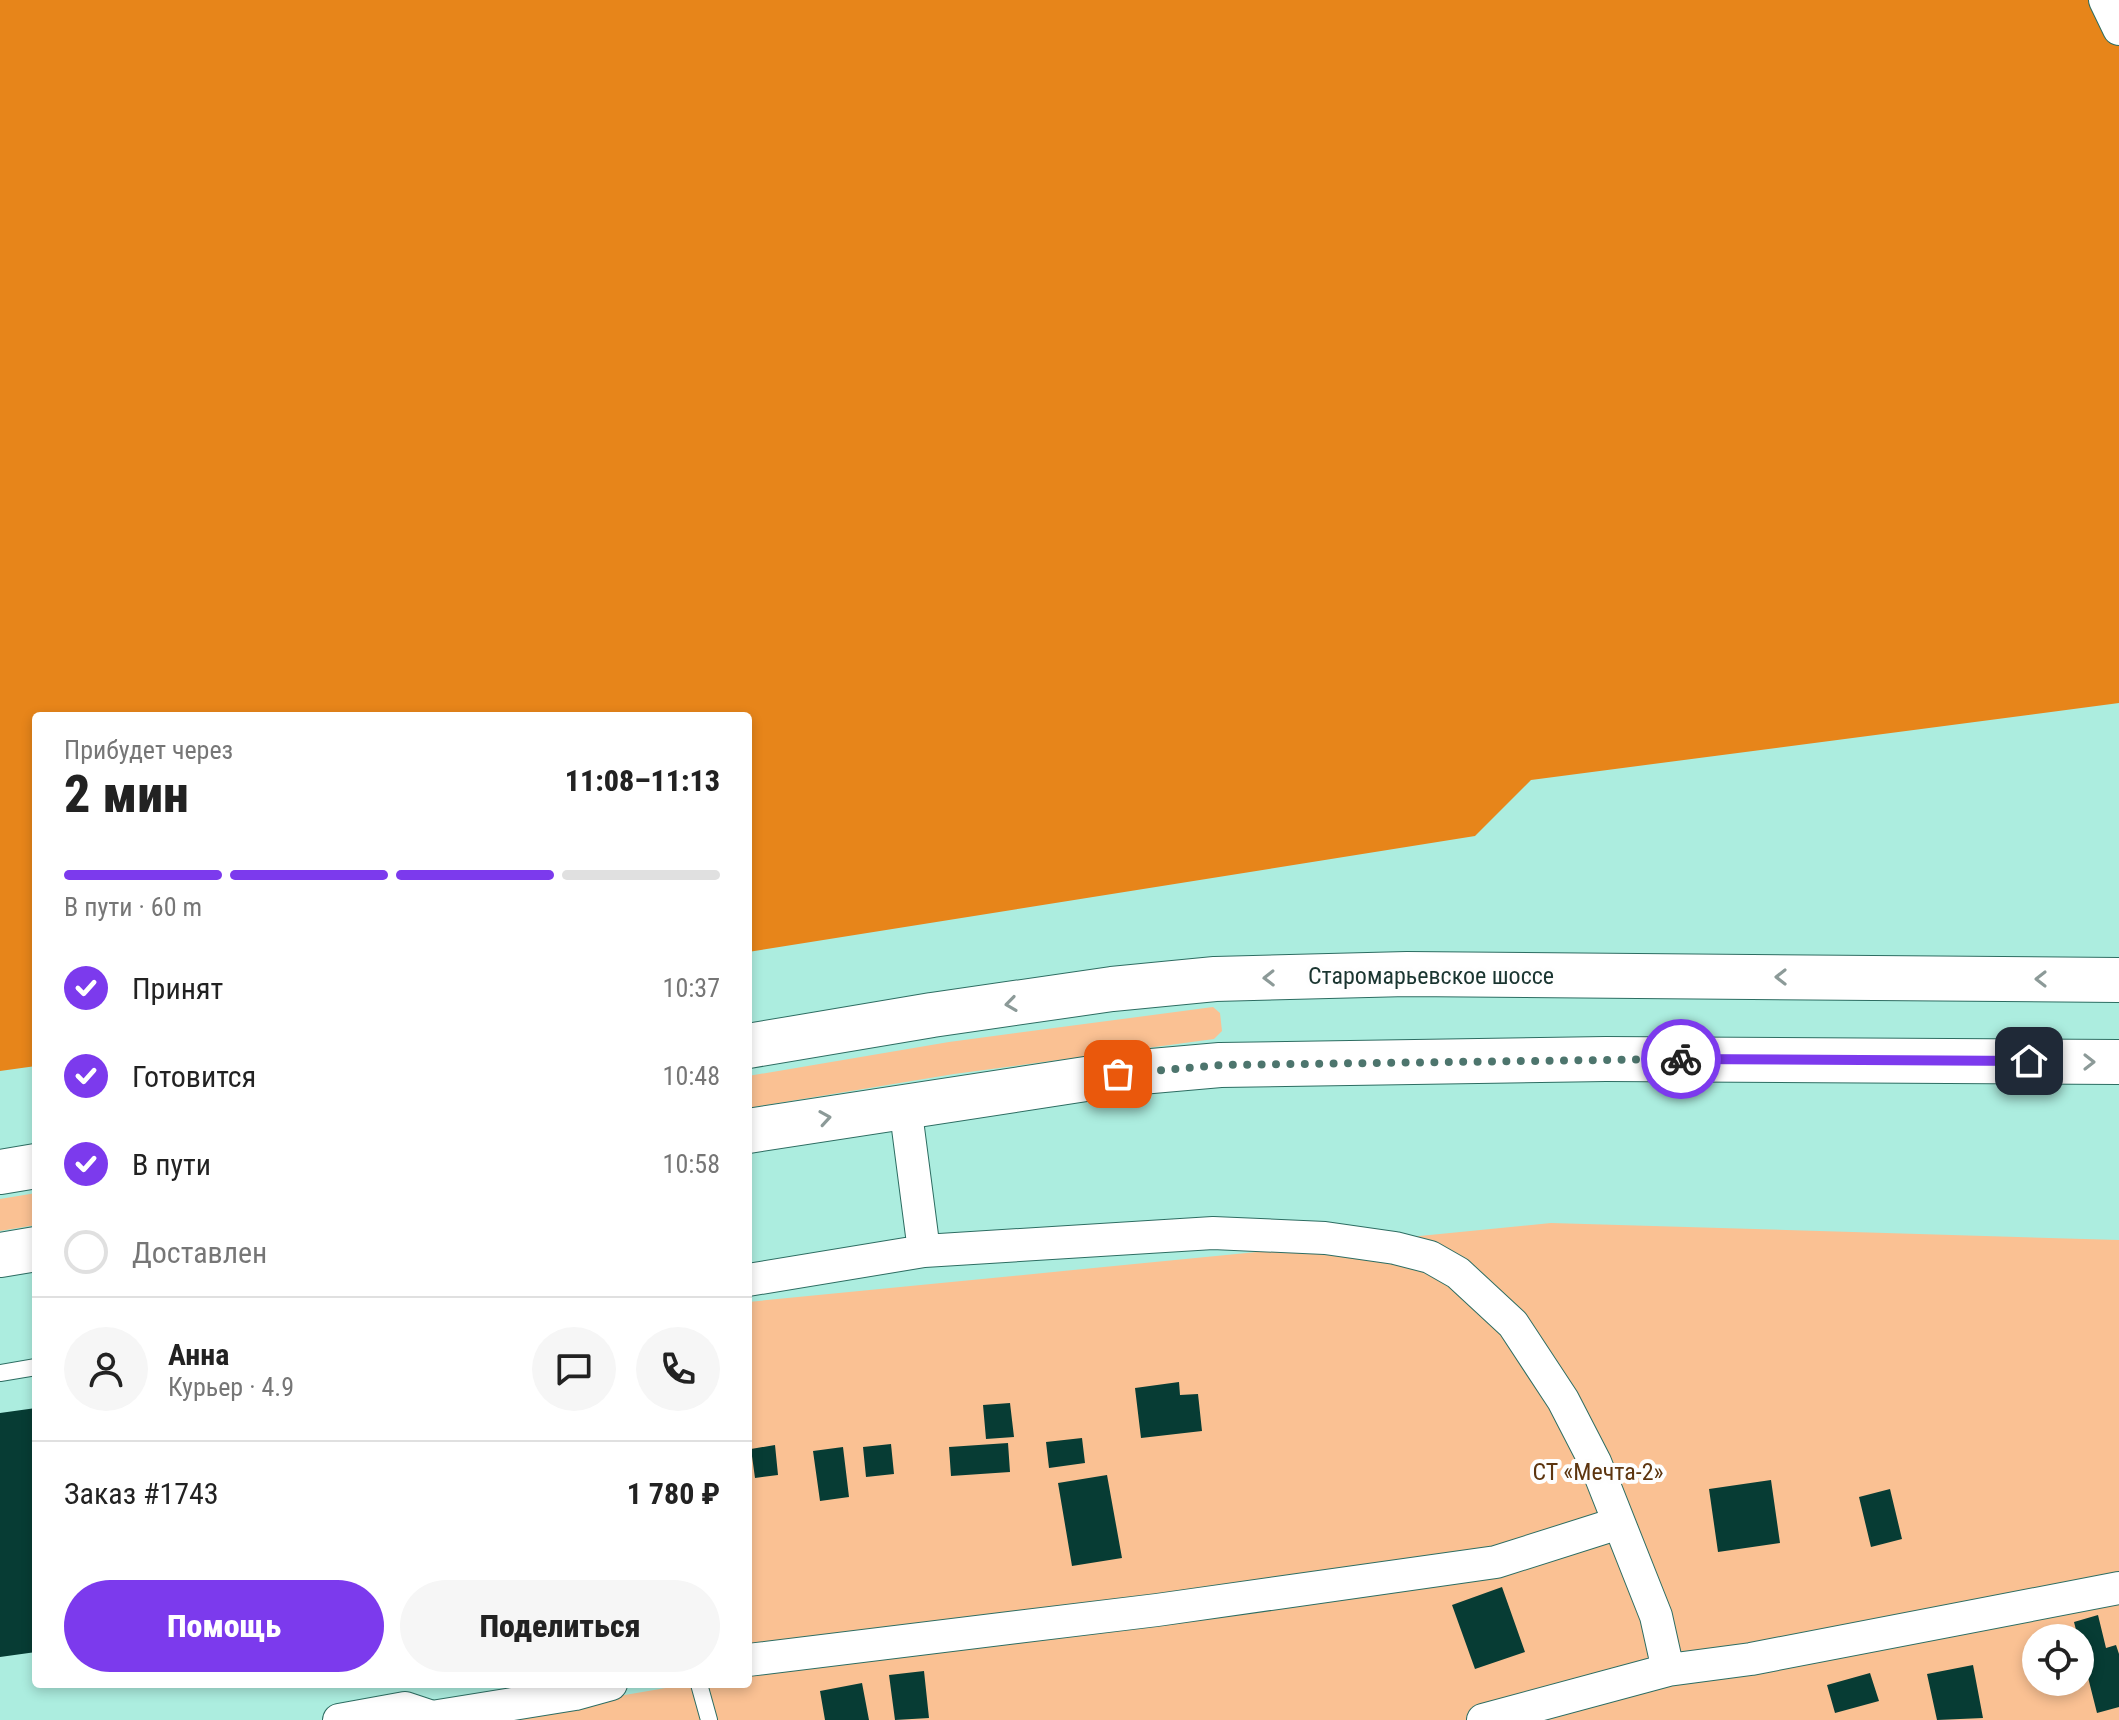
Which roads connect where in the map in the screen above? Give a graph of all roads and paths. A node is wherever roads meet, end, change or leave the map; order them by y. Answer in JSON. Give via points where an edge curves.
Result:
{"nodes":[{"id":1,"x":2105,"y":0,"type":"edge"},
{"id":2,"x":2119,"y":29,"type":"edge"},
{"id":3,"x":2119,"y":980,"type":"edge"},
{"id":4,"x":752,"y":1045,"type":"edge"},
{"id":5,"x":2119,"y":1062,"type":"edge"},
{"id":6,"x":905,"y":1105,"type":"junction"},
{"id":7,"x":752,"y":1130,"type":"edge"},
{"id":8,"x":32,"y":1167,"type":"edge"},
{"id":9,"x":0,"y":1172,"type":"edge"},
{"id":10,"x":32,"y":1250,"type":"edge"},
{"id":11,"x":924,"y":1251,"type":"junction"},
{"id":12,"x":0,"y":1255,"type":"edge"},
{"id":13,"x":752,"y":1279,"type":"edge"},
{"id":14,"x":32,"y":1368,"type":"edge"},
{"id":15,"x":0,"y":1373,"type":"edge"},
{"id":16,"x":1619,"y":1523,"type":"junction"},
{"id":17,"x":2119,"y":1588,"type":"edge"},
{"id":18,"x":752,"y":1660,"type":"edge"},
{"id":19,"x":1668,"y":1670,"type":"junction"},
{"id":20,"x":597,"y":1688,"type":"edge"},
{"id":21,"x":700,"y":1688,"type":"edge"},
{"id":22,"x":339,"y":1720,"type":"edge"},
{"id":23,"x":709,"y":1720,"type":"edge"},
{"id":24,"x":1483,"y":1720,"type":"edge"}],
"edges":[{"from":1,"to":2,"type":"street"},
{"from":3,"to":4,"type":"main road","name":"Старомарьевское шоссе","one_way":true,"via":[[1423,974],[1215,979],[1112,989]]},
{"from":6,"to":5,"type":"main road","one_way":true,"via":[[1220,1065],[1606,1059]]},
{"from":7,"to":6,"type":"main road","one_way":true},
{"from":6,"to":11,"type":"street"},
{"from":8,"to":9,"type":"main road"},
{"from":10,"to":12,"type":"main road"},
{"from":11,"to":13,"type":"street"},
{"from":11,"to":16,"type":"street","via":[[1213,1233],[1325,1238],[1430,1257],[1458,1273],[1513,1324],[1563,1400]]},
{"from":14,"to":15,"type":"lane"},
{"from":16,"to":18,"type":"street","via":[[1496,1562]]},
{"from":16,"to":19,"type":"street","via":[[1656,1616]]},
{"from":17,"to":19,"type":"street","via":[[1751,1659]]},
{"from":19,"to":24,"type":"street"},
{"from":20,"to":22,"type":"street","via":[[432,1717],[405,1708]]},
{"from":21,"to":23,"type":"lane"}]}
